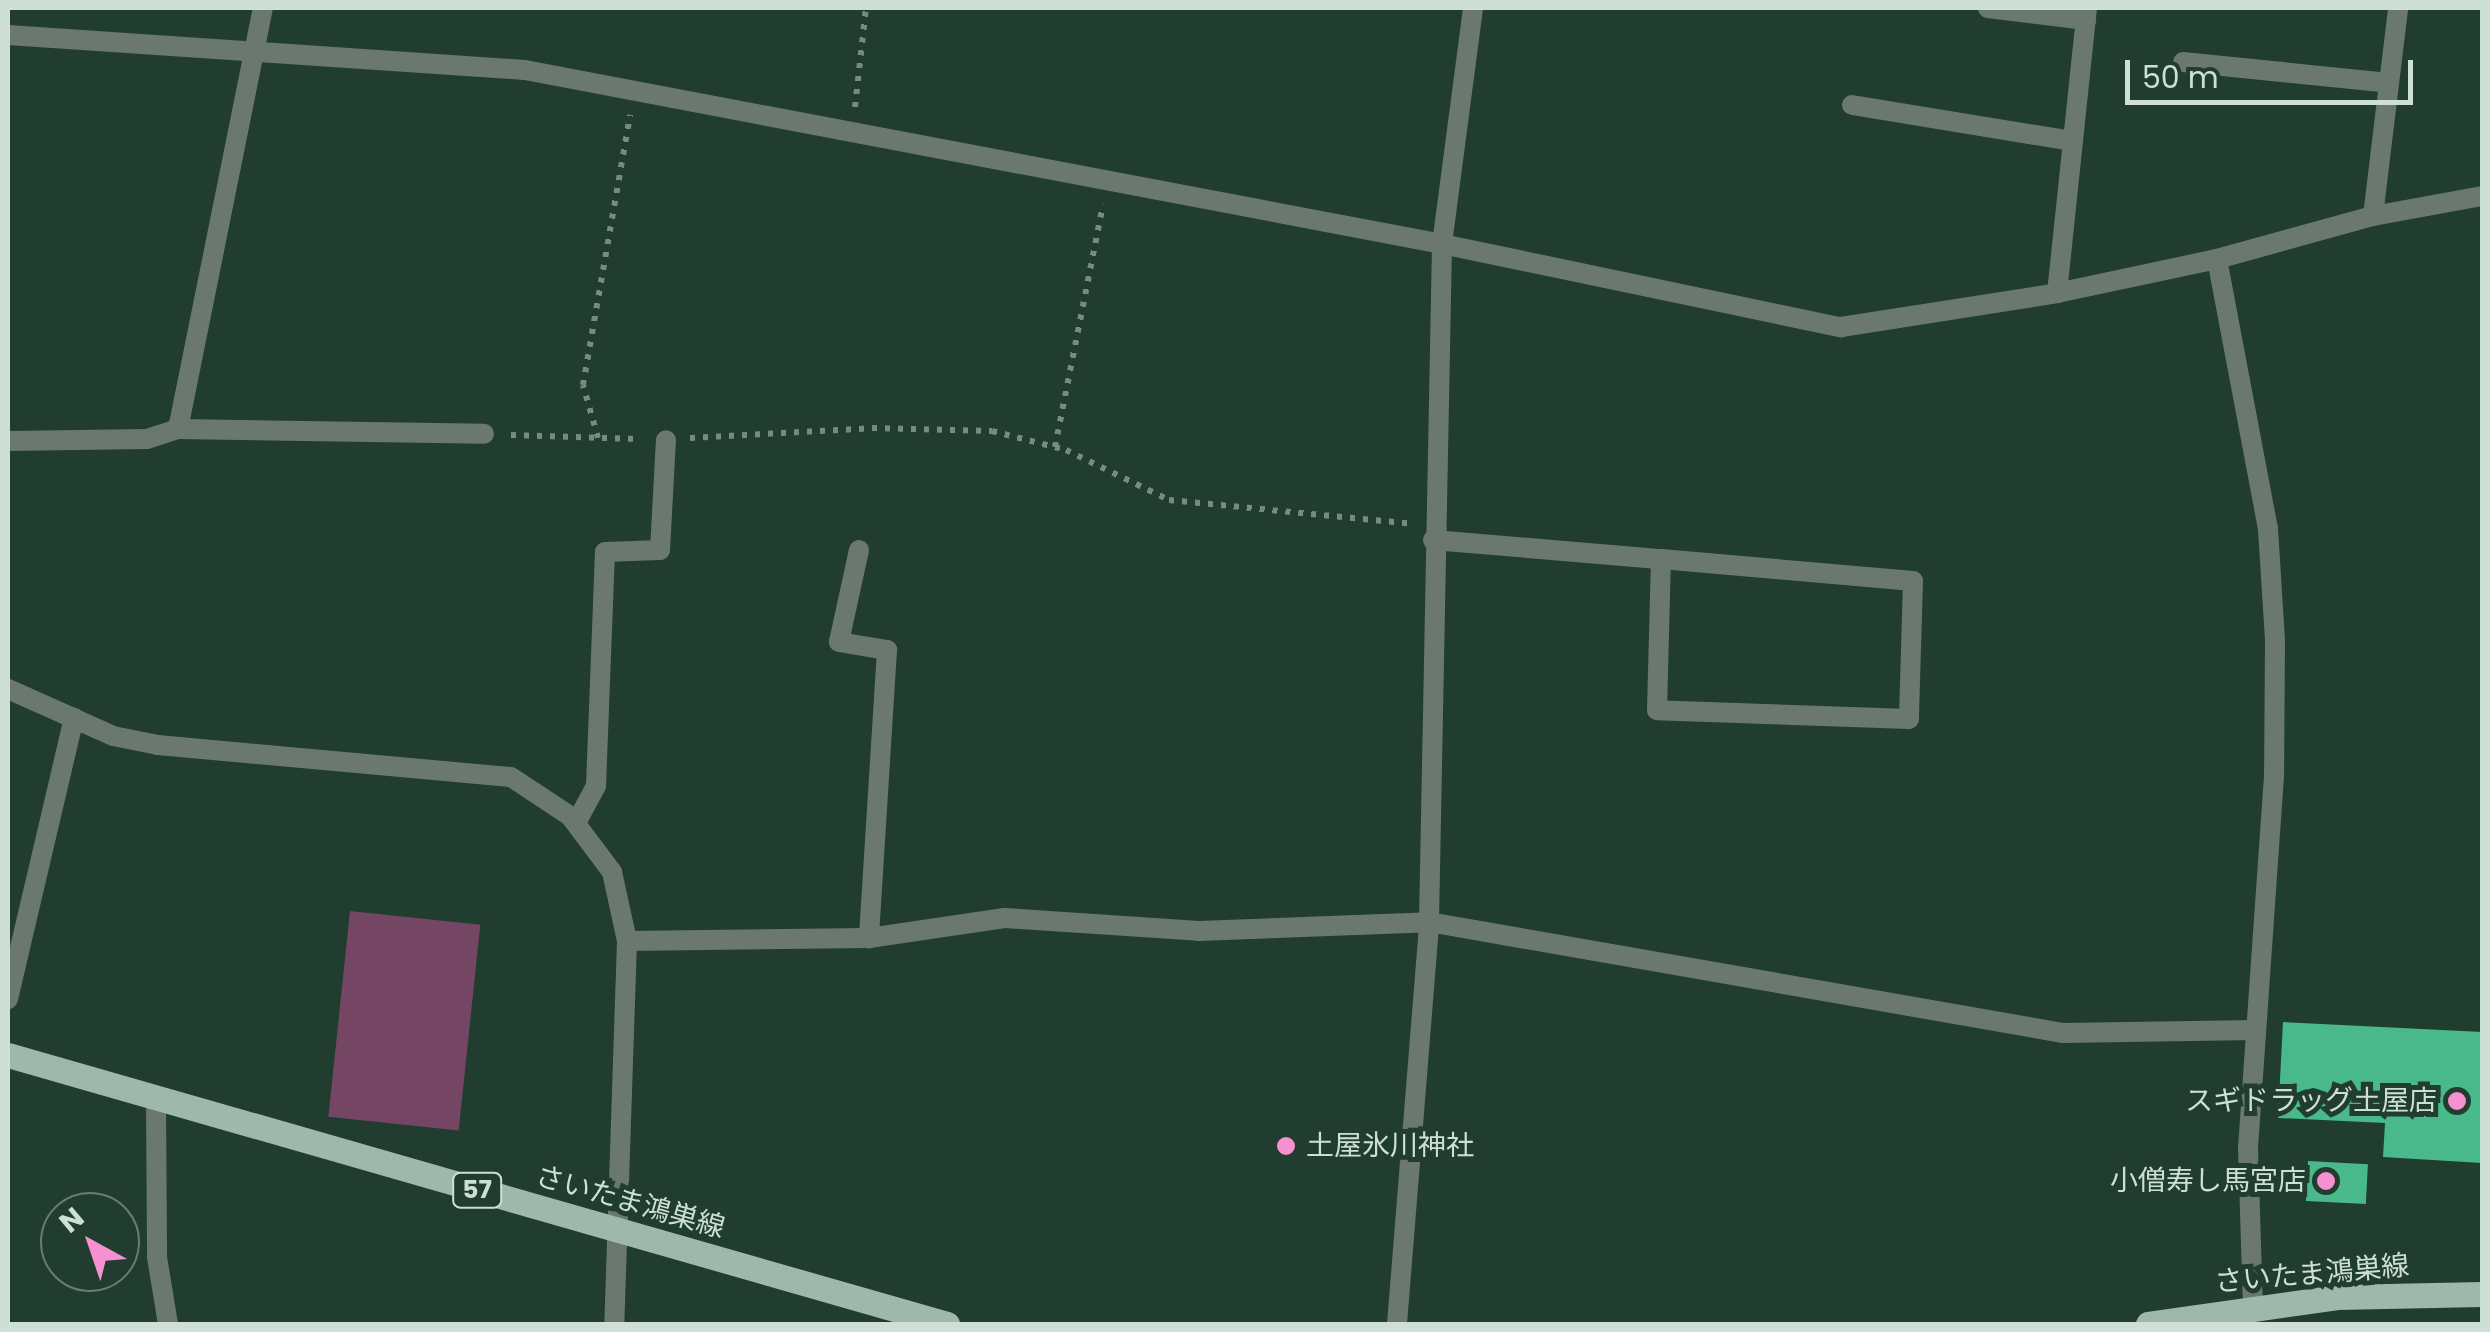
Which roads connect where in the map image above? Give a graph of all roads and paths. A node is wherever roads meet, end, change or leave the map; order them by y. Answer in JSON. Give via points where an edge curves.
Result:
{"nodes":[{"id":1,"x":263,"y":8,"type":"edge"},
{"id":2,"x":866,"y":8,"type":"edge"},
{"id":3,"x":1472,"y":8,"type":"edge"},
{"id":4,"x":1988,"y":8,"type":"edge"},
{"id":5,"x":2398,"y":8,"type":"edge"},
{"id":6,"x":2087,"y":14,"type":"edge"},
{"id":7,"x":8,"y":34,"type":"edge"},
{"id":8,"x":258,"y":54,"type":"junction"},
{"id":9,"x":2184,"y":62,"type":"dead end"},
{"id":10,"x":2389,"y":83,"type":"junction"},
{"id":11,"x":634,"y":93,"type":"junction"},
{"id":12,"x":1852,"y":104,"type":"dead end"},
{"id":13,"x":852,"y":133,"type":"junction"},
{"id":14,"x":2073,"y":141,"type":"junction"},
{"id":15,"x":1108,"y":180,"type":"junction"},
{"id":16,"x":2482,"y":196,"type":"edge"},
{"id":17,"x":2373,"y":216,"type":"junction"},
{"id":18,"x":1442,"y":244,"type":"junction"},
{"id":19,"x":2218,"y":260,"type":"junction"},
{"id":20,"x":2056,"y":292,"type":"junction"},
{"id":21,"x":178,"y":429,"type":"junction"},
{"id":22,"x":484,"y":434,"type":"joint"},
{"id":23,"x":598,"y":438,"type":"junction"},
{"id":24,"x":8,"y":440,"type":"edge"},
{"id":25,"x":666,"y":440,"type":"junction"},
{"id":26,"x":1055,"y":447,"type":"junction"},
{"id":27,"x":1433,"y":533,"type":"junction"},
{"id":28,"x":860,"y":550,"type":"dead end"},
{"id":29,"x":1661,"y":559,"type":"junction"},
{"id":30,"x":8,"y":689,"type":"edge"},
{"id":31,"x":74,"y":718,"type":"junction"},
{"id":32,"x":576,"y":823,"type":"junction"},
{"id":33,"x":1429,"y":922,"type":"junction"},
{"id":34,"x":869,"y":938,"type":"junction"},
{"id":35,"x":627,"y":941,"type":"junction"},
{"id":36,"x":8,"y":999,"type":"edge"},
{"id":37,"x":2256,"y":1030,"type":"junction"},
{"id":38,"x":8,"y":1054,"type":"edge"},
{"id":39,"x":156,"y":1102,"type":"junction"},
{"id":40,"x":614,"y":1227,"type":"junction"},
{"id":41,"x":2482,"y":1294,"type":"edge"},
{"id":42,"x":2253,"y":1304,"type":"junction"},
{"id":43,"x":168,"y":1324,"type":"edge"},
{"id":44,"x":614,"y":1324,"type":"edge"},
{"id":45,"x":947,"y":1324,"type":"edge"},
{"id":46,"x":1397,"y":1324,"type":"edge"},
{"id":47,"x":2148,"y":1324,"type":"edge"}],
"edges":[{"from":1,"to":8,"type":"street"},
{"from":2,"to":13,"type":"path"},
{"from":3,"to":18,"type":"street"},
{"from":4,"to":6,"type":"street"},
{"from":5,"to":10,"type":"street"},
{"from":6,"to":14,"type":"street"},
{"from":7,"to":8,"type":"street"},
{"from":8,"to":11,"type":"street","via":[[525,70]]},
{"from":8,"to":21,"type":"street"},
{"from":9,"to":10,"type":"street"},
{"from":10,"to":17,"type":"street"},
{"from":11,"to":13,"type":"street"},
{"from":11,"to":23,"type":"path","via":[[583,385]]},
{"from":12,"to":14,"type":"street"},
{"from":13,"to":15,"type":"street"},
{"from":14,"to":20,"type":"street"},
{"from":15,"to":18,"type":"street"},
{"from":15,"to":26,"type":"path"},
{"from":16,"to":17,"type":"street"},
{"from":17,"to":19,"type":"street"},
{"from":18,"to":20,"type":"street","via":[[1841,327]]},
{"from":18,"to":27,"type":"street"},
{"from":19,"to":20,"type":"street"},
{"from":19,"to":37,"type":"street","via":[[2268,529],[2275,641],[2274,776]]},
{"from":21,"to":22,"type":"street"},
{"from":21,"to":24,"type":"street","via":[[147,439]]},
{"from":22,"to":23,"type":"path"},
{"from":23,"to":25,"type":"path"},
{"from":25,"to":26,"type":"path","via":[[889,428],[992,431]]},
{"from":25,"to":32,"type":"street","via":[[660,550],[605,552],[596,786]]},
{"from":26,"to":27,"type":"path","via":[[1168,500]]},
{"from":27,"to":29,"type":"street"},
{"from":27,"to":33,"type":"street"},
{"from":28,"to":34,"type":"street","via":[[838,642],[887,650]]},
{"from":29,"to":29,"type":"street","via":[[1657,710],[1909,719],[1913,581]]},
{"from":30,"to":31,"type":"street"},
{"from":31,"to":32,"type":"street","via":[[113,736],[158,745],[480,770],[511,777]]},
{"from":31,"to":36,"type":"street"},
{"from":32,"to":35,"type":"street","via":[[612,872]]},
{"from":33,"to":34,"type":"street","via":[[1199,931],[1005,918]]},
{"from":33,"to":37,"type":"street","via":[[2063,1033]]},
{"from":33,"to":46,"type":"street"},
{"from":34,"to":35,"type":"street"},
{"from":35,"to":40,"type":"street"},
{"from":37,"to":42,"type":"street","via":[[2248,1148]]},
{"from":38,"to":39,"type":"main road","name":"さいたま鴻巣線","number":"57"},
{"from":39,"to":40,"type":"main road","name":"さいたま鴻巣線","number":"57"},
{"from":39,"to":43,"type":"street","via":[[157,1257]]},
{"from":40,"to":44,"type":"street"},
{"from":40,"to":45,"type":"main road","name":"さいたま鴻巣線","number":"57"},
{"from":41,"to":42,"type":"main road","name":"さいたま鴻巣線"},
{"from":42,"to":47,"type":"main road","name":"さいたま鴻巣線"}]}
